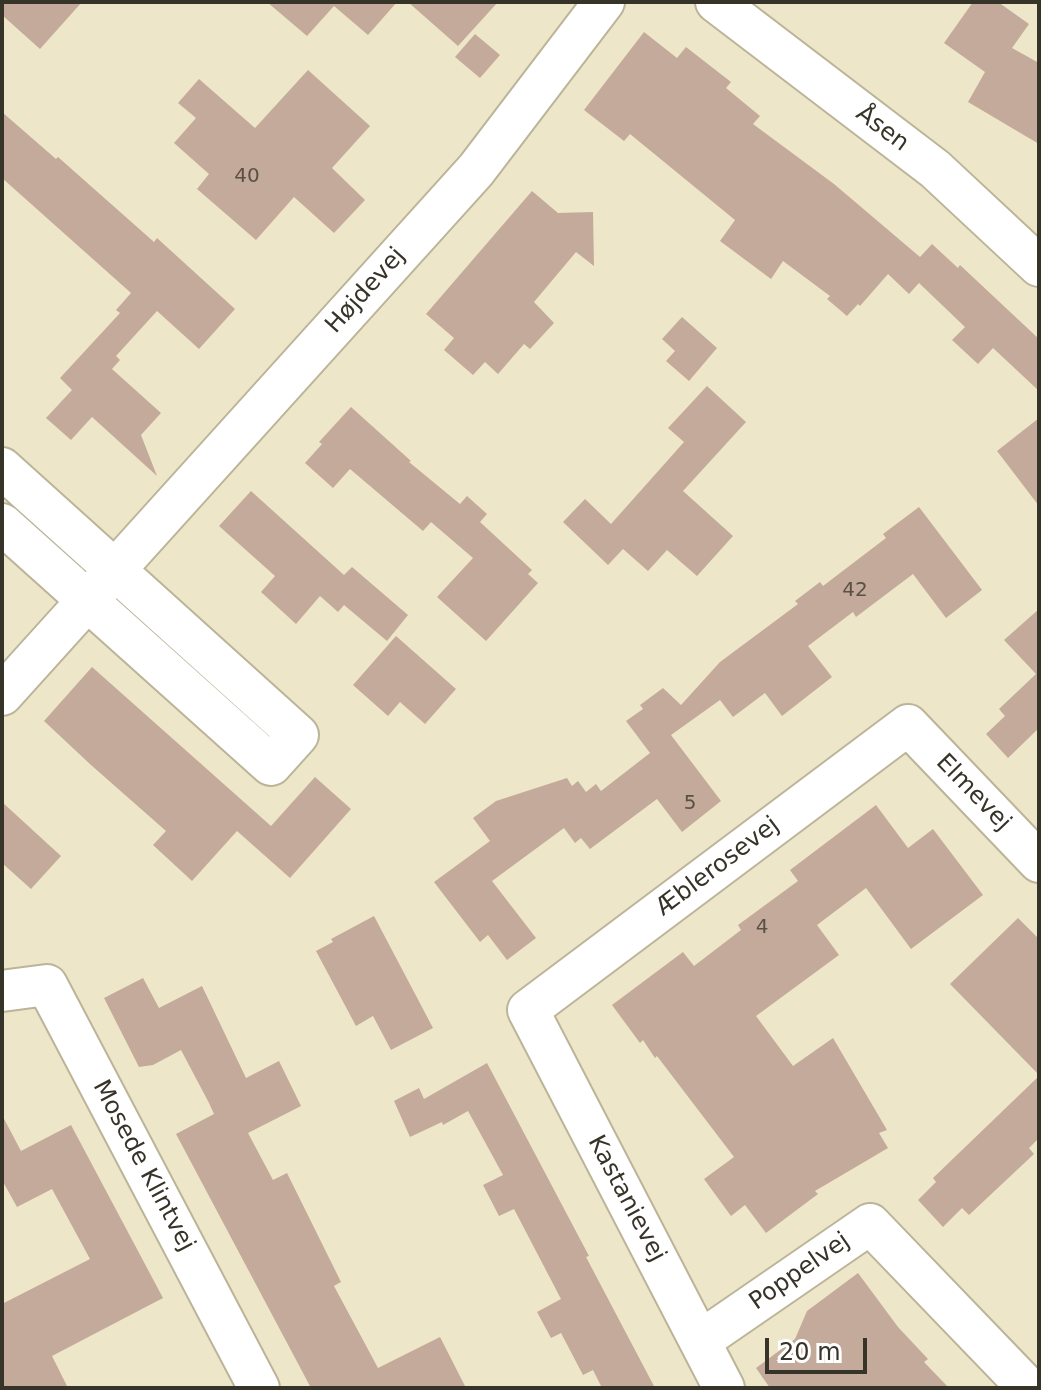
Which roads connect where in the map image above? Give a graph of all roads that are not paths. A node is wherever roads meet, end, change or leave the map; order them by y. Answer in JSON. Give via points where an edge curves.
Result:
{"nodes":[{"id":1,"x":604,"y":2,"type":"edge"},
{"id":2,"x":716,"y":2,"type":"edge"},
{"id":3,"x":1039,"y":266,"type":"edge"},
{"id":4,"x":2,"y":468,"type":"edge"},
{"id":5,"x":2,"y":524,"type":"edge"},
{"id":6,"x":115,"y":570,"type":"junction"},
{"id":7,"x":87,"y":601,"type":"junction"},
{"id":8,"x":2,"y":695,"type":"edge"},
{"id":9,"x":908,"y":725,"type":"joint"},
{"id":10,"x":1039,"y":862,"type":"edge"},
{"id":11,"x":2,"y":991,"type":"edge"},
{"id":12,"x":528,"y":1010,"type":"joint"},
{"id":13,"x":700,"y":1341,"type":"junction"},
{"id":14,"x":259,"y":1388,"type":"edge"},
{"id":15,"x":724,"y":1388,"type":"edge"},
{"id":16,"x":1028,"y":1388,"type":"edge"}],
"edges":[{"from":1,"to":6,"type":"street","name":"Højdevej","via":[[476,170]]},
{"from":2,"to":3,"type":"street","name":"Åsen","via":[[935,169]]},
{"from":4,"to":6,"type":"street"},
{"from":5,"to":7,"type":"street"},
{"from":6,"to":7,"type":"street","name":"Højdevej"},
{"from":6,"to":7,"type":"street","via":[[298,735],[271,765]]},
{"from":7,"to":8,"type":"street","name":"Højdevej"},
{"from":9,"to":10,"type":"street","name":"Elmevej"},
{"from":9,"to":12,"type":"street","name":"Æblerosevej"},
{"from":11,"to":14,"type":"street","name":"Mosede Klintvej","via":[[47,985]]},
{"from":12,"to":13,"type":"street","name":"Kastanievej"},
{"from":13,"to":15,"type":"street","name":"Kastanievej"},
{"from":13,"to":16,"type":"street","name":"Poppelvej","via":[[870,1224]]}]}
